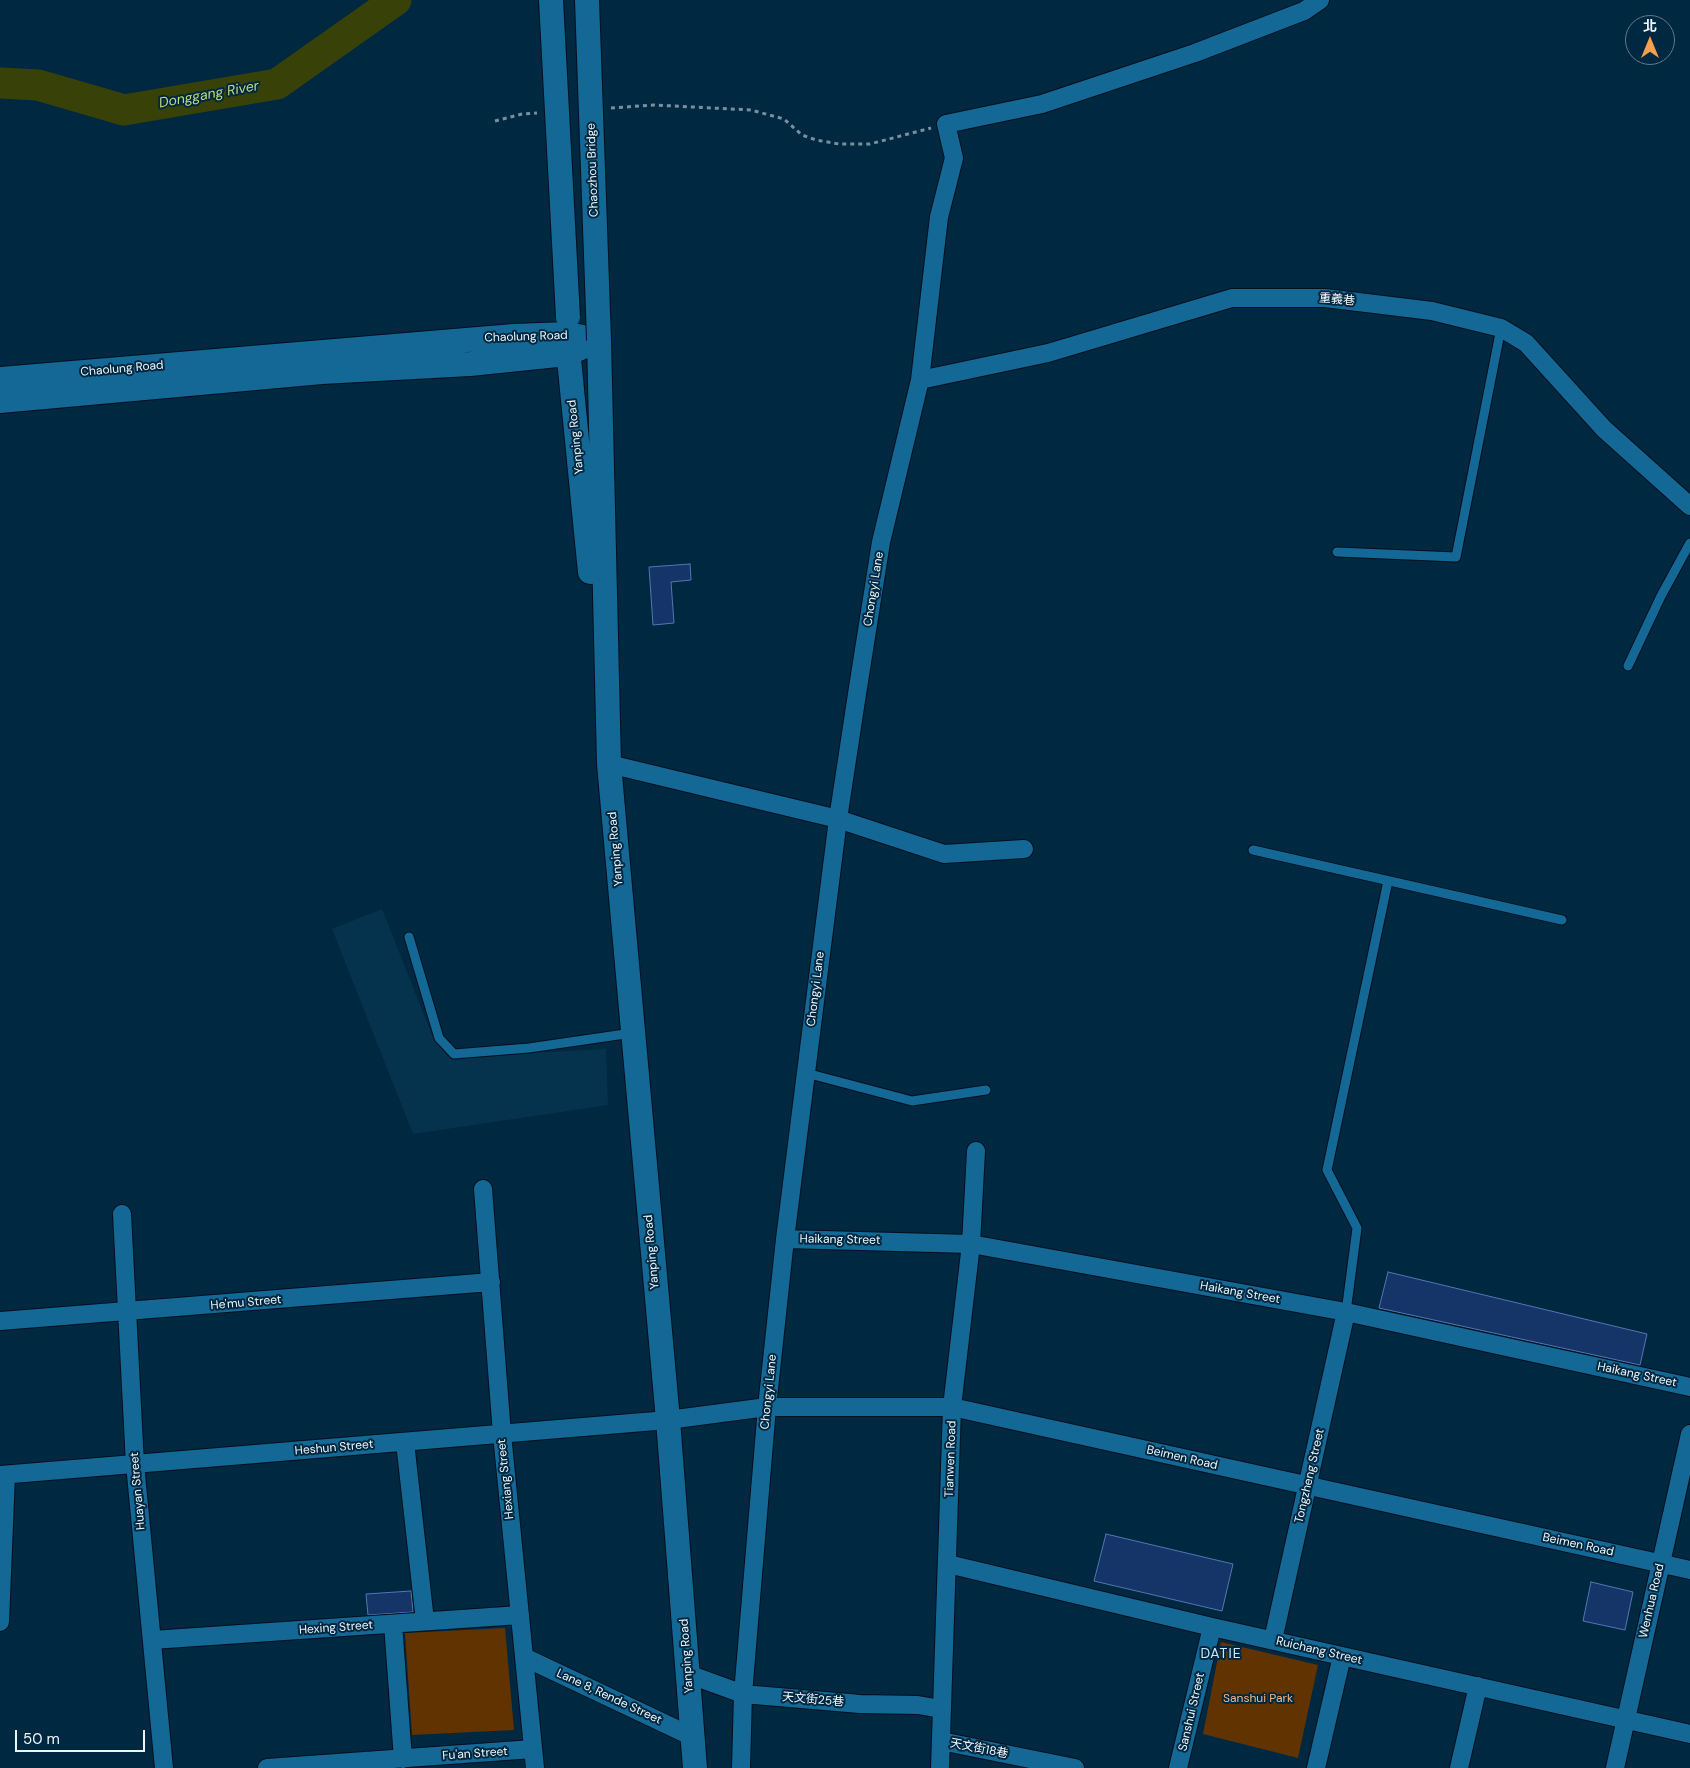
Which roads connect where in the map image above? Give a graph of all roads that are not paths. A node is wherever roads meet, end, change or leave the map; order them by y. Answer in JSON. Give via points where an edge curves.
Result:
{"nodes":[{"id":1,"x":552,"y":0,"type":"edge"},
{"id":2,"x":588,"y":0,"type":"edge"},
{"id":3,"x":1320,"y":0,"type":"edge"},
{"id":4,"x":1500,"y":328,"type":"junction"},
{"id":5,"x":567,"y":335,"type":"junction"},
{"id":6,"x":599,"y":340,"type":"junction"},
{"id":7,"x":0,"y":379,"type":"edge"},
{"id":8,"x":920,"y":380,"type":"junction"},
{"id":9,"x":0,"y":401,"type":"edge"},
{"id":10,"x":1690,"y":506,"type":"edge"},
{"id":11,"x":1690,"y":543,"type":"edge"},
{"id":12,"x":1337,"y":552,"type":"dead end"},
{"id":13,"x":1628,"y":666,"type":"dead end"},
{"id":14,"x":608,"y":736,"type":"junction"},
{"id":15,"x":609,"y":764,"type":"junction"},
{"id":16,"x":838,"y":820,"type":"junction"},
{"id":17,"x":1024,"y":849,"type":"dead end"},
{"id":18,"x":1253,"y":850,"type":"dead end"},
{"id":19,"x":1388,"y":880,"type":"junction"},
{"id":20,"x":1562,"y":920,"type":"dead end"},
{"id":21,"x":409,"y":937,"type":"dead end"},
{"id":22,"x":633,"y":1033,"type":"junction"},
{"id":23,"x":806,"y":1073,"type":"junction"},
{"id":24,"x":986,"y":1090,"type":"dead end"},
{"id":25,"x":976,"y":1152,"type":"dead end"},
{"id":26,"x":483,"y":1189,"type":"dead end"},
{"id":27,"x":122,"y":1214,"type":"dead end"},
{"id":28,"x":785,"y":1239,"type":"junction"},
{"id":29,"x":971,"y":1244,"type":"junction"},
{"id":30,"x":491,"y":1282,"type":"junction"},
{"id":31,"x":127,"y":1312,"type":"junction"},
{"id":32,"x":1346,"y":1312,"type":"junction"},
{"id":33,"x":0,"y":1321,"type":"edge"},
{"id":34,"x":1690,"y":1387,"type":"edge"},
{"id":35,"x":767,"y":1407,"type":"junction"},
{"id":36,"x":952,"y":1407,"type":"junction"},
{"id":37,"x":668,"y":1420,"type":"junction"},
{"id":38,"x":502,"y":1434,"type":"junction"},
{"id":39,"x":1690,"y":1434,"type":"edge"},
{"id":40,"x":405,"y":1442,"type":"junction"},
{"id":41,"x":135,"y":1464,"type":"junction"},
{"id":42,"x":3,"y":1475,"type":"edge"},
{"id":43,"x":1308,"y":1486,"type":"junction"},
{"id":44,"x":1661,"y":1563,"type":"junction"},
{"id":45,"x":948,"y":1564,"type":"junction"},
{"id":46,"x":1690,"y":1570,"type":"edge"},
{"id":47,"x":520,"y":1615,"type":"junction"},
{"id":48,"x":425,"y":1621,"type":"junction"},
{"id":49,"x":0,"y":1622,"type":"edge"},
{"id":50,"x":394,"y":1624,"type":"junction"},
{"id":51,"x":1212,"y":1627,"type":"junction"},
{"id":52,"x":152,"y":1640,"type":"junction"},
{"id":53,"x":1273,"y":1640,"type":"junction"},
{"id":54,"x":1342,"y":1656,"type":"junction"},
{"id":55,"x":524,"y":1657,"type":"junction"},
{"id":56,"x":688,"y":1674,"type":"junction"},
{"id":57,"x":1478,"y":1686,"type":"junction"},
{"id":58,"x":743,"y":1694,"type":"junction"},
{"id":59,"x":941,"y":1709,"type":"junction"},
{"id":60,"x":1626,"y":1720,"type":"junction"},
{"id":61,"x":1690,"y":1734,"type":"edge"},
{"id":62,"x":693,"y":1737,"type":"junction"},
{"id":63,"x":941,"y":1741,"type":"junction"},
{"id":64,"x":533,"y":1749,"type":"junction"},
{"id":65,"x":403,"y":1759,"type":"junction"},
{"id":66,"x":164,"y":1768,"type":"edge"},
{"id":67,"x":267,"y":1768,"type":"edge"},
{"id":68,"x":535,"y":1768,"type":"edge"},
{"id":69,"x":696,"y":1768,"type":"edge"},
{"id":70,"x":741,"y":1768,"type":"edge"},
{"id":71,"x":940,"y":1768,"type":"edge"},
{"id":72,"x":1075,"y":1768,"type":"edge"},
{"id":73,"x":1178,"y":1768,"type":"edge"},
{"id":74,"x":1316,"y":1768,"type":"edge"},
{"id":75,"x":1459,"y":1768,"type":"edge"},
{"id":76,"x":1615,"y":1768,"type":"edge"}],
"edges":[{"from":1,"to":5,"type":"street","bridge":true},
{"from":2,"to":6,"type":"street","name":"Chaozhou Bridge","bridge":true},
{"from":3,"to":8,"type":"street","name":"Chongyi Lane","via":[[1304,11],[1195,53],[1042,104],[946,124],[954,158],[939,217]]},
{"from":4,"to":8,"type":"street","name":"重義巷","via":[[1432,311],[1325,298],[1232,298],[1048,354]]},
{"from":4,"to":10,"type":"street","name":"重義巷","via":[[1526,344],[1604,429]]},
{"from":4,"to":12,"type":"lane","via":[[1456,557]]},
{"from":5,"to":6,"type":"street","name":"Chaolung Road"},
{"from":5,"to":7,"type":"street","name":"Chaolung Road","via":[[514,336]]},
{"from":5,"to":9,"type":"street","name":"Chaolung Road","via":[[470,364],[322,372]]},
{"from":5,"to":14,"type":"street","name":"Yanping Road"},
{"from":6,"to":14,"type":"street","name":"Yanping Road"},
{"from":8,"to":16,"type":"street","name":"Chongyi Lane","via":[[881,542]]},
{"from":11,"to":13,"type":"lane"},
{"from":14,"to":15,"type":"street","name":"Yanping Road"},
{"from":15,"to":16,"type":"street"},
{"from":15,"to":22,"type":"street","name":"Yanping Road"},
{"from":16,"to":17,"type":"street","via":[[944,854]]},
{"from":16,"to":23,"type":"street","name":"Chongyi Lane"},
{"from":18,"to":19,"type":"lane"},
{"from":19,"to":20,"type":"lane"},
{"from":19,"to":32,"type":"lane","via":[[1327,1170],[1357,1228]]},
{"from":21,"to":22,"type":"lane","via":[[439,1038],[454,1054],[529,1048]]},
{"from":22,"to":37,"type":"street","name":"Yanping Road"},
{"from":23,"to":24,"type":"lane","via":[[912,1101]]},
{"from":23,"to":28,"type":"street","name":"Chongyi Lane"},
{"from":25,"to":29,"type":"street","name":"Tianwen Road"},
{"from":26,"to":30,"type":"street","name":"Hexiang Street"},
{"from":27,"to":31,"type":"street","name":"Huayan Street"},
{"from":28,"to":29,"type":"street","name":"Haikang Street"},
{"from":28,"to":35,"type":"street","name":"Chongyi Lane"},
{"from":29,"to":32,"type":"street","name":"Haikang Street"},
{"from":29,"to":36,"type":"street","name":"Tianwen Road"},
{"from":30,"to":31,"type":"street","name":"He'mu Street"},
{"from":30,"to":38,"type":"street","name":"Hexiang Street"},
{"from":31,"to":33,"type":"street","name":"He'mu Street"},
{"from":31,"to":41,"type":"street","name":"Huayan Street"},
{"from":32,"to":34,"type":"street","name":"Haikang Street"},
{"from":32,"to":43,"type":"street","name":"Tongzheng Street"},
{"from":35,"to":36,"type":"street","name":"Beimen Road"},
{"from":35,"to":37,"type":"street","name":"Beimen Road"},
{"from":35,"to":58,"type":"street","name":"Chongyi Lane"},
{"from":36,"to":43,"type":"street","name":"Beimen Road"},
{"from":36,"to":45,"type":"street","name":"Tianwen Road"},
{"from":37,"to":38,"type":"street","name":"Heshun Street"},
{"from":37,"to":56,"type":"street","name":"Yanping Road"},
{"from":38,"to":40,"type":"street","name":"Heshun Street"},
{"from":38,"to":47,"type":"street","name":"Hexiang Street"},
{"from":39,"to":44,"type":"street","name":"Wenhua Road"},
{"from":40,"to":41,"type":"street","name":"Heshun Street"},
{"from":40,"to":48,"type":"street"},
{"from":41,"to":42,"type":"street","name":"Heshun Street"},
{"from":41,"to":52,"type":"street","name":"Huayan Street"},
{"from":42,"to":49,"type":"street"},
{"from":43,"to":44,"type":"street","name":"Beimen Road"},
{"from":43,"to":53,"type":"street","name":"Tongzheng Street"},
{"from":44,"to":46,"type":"street","name":"Beimen Road"},
{"from":44,"to":60,"type":"street","name":"Wenhua Road"},
{"from":45,"to":51,"type":"street","name":"Ruichang Street"},
{"from":45,"to":59,"type":"street","name":"Tianwen Road"},
{"from":47,"to":48,"type":"street","name":"Hexing Street"},
{"from":47,"to":55,"type":"street","name":"Hexiang Street"},
{"from":48,"to":50,"type":"street","name":"Hexing Street"},
{"from":50,"to":52,"type":"street","name":"Hexing Street"},
{"from":50,"to":65,"type":"street"},
{"from":51,"to":53,"type":"street","name":"Ruichang Street"},
{"from":51,"to":73,"type":"street","name":"Sanshui Street"},
{"from":52,"to":66,"type":"street","name":"Huayan Street"},
{"from":53,"to":54,"type":"street","name":"Ruichang Street"},
{"from":54,"to":57,"type":"street","name":"Ruichang Street"},
{"from":54,"to":74,"type":"street"},
{"from":55,"to":62,"type":"street","name":"Lane 8, Rende Street"},
{"from":55,"to":64,"type":"street","name":"Hexiang Street"},
{"from":56,"to":58,"type":"street","name":"天文街25巷"},
{"from":56,"to":62,"type":"street","name":"Yanping Road"},
{"from":57,"to":60,"type":"street","name":"Ruichang Street"},
{"from":57,"to":75,"type":"street"},
{"from":58,"to":59,"type":"street","name":"天文街25巷"},
{"from":58,"to":70,"type":"street","name":"Chongyi Lane"},
{"from":59,"to":63,"type":"street","name":"Tianwen Road"},
{"from":60,"to":61,"type":"street","name":"Ruichang Street"},
{"from":60,"to":76,"type":"street","name":"Wenhua Road"},
{"from":62,"to":69,"type":"street","name":"Yanping Road"},
{"from":63,"to":71,"type":"street","name":"Tianwen Road"},
{"from":63,"to":72,"type":"street","name":"天文街18巷"},
{"from":64,"to":65,"type":"street","name":"Fu'an Street"},
{"from":64,"to":68,"type":"street","name":"Hexiang Street"},
{"from":65,"to":67,"type":"street","name":"Fu'an Street"}]}
